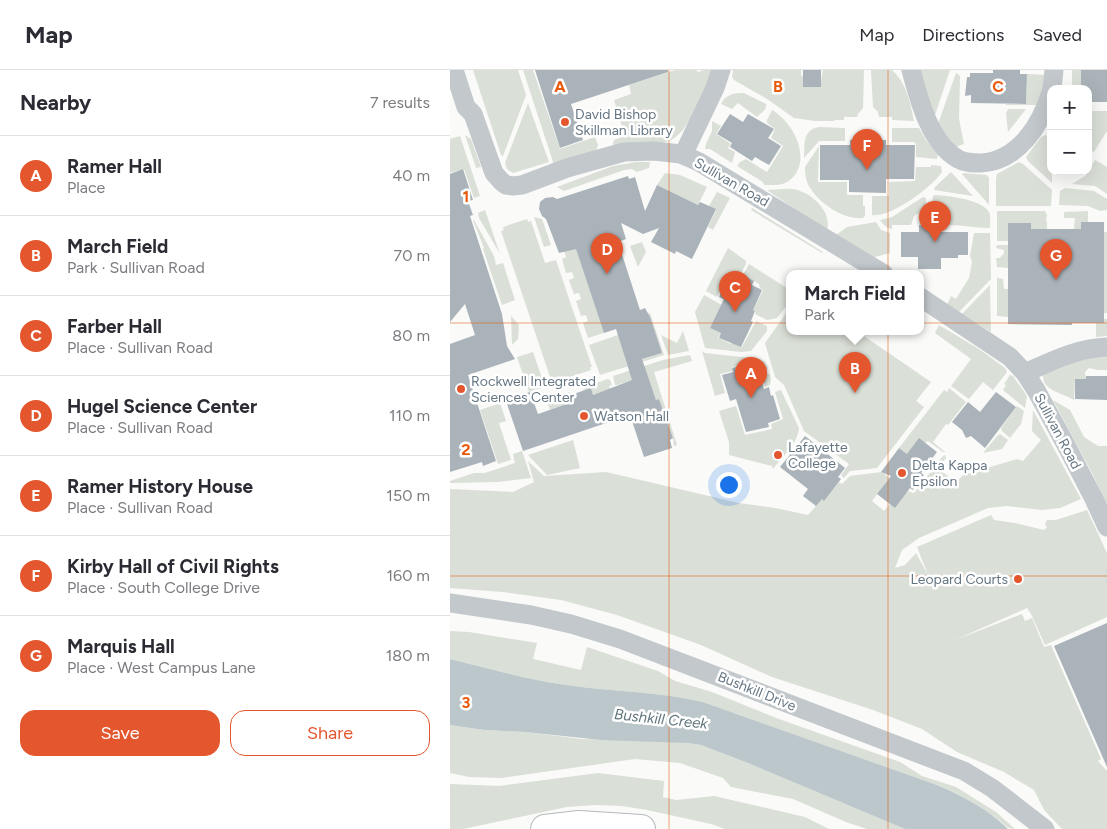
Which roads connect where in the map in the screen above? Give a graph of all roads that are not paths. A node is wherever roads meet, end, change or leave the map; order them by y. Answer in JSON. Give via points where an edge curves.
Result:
{"nodes":[{"id":1,"x":454,"y":70,"type":"edge"},
{"id":2,"x":464,"y":70,"type":"edge"},
{"id":3,"x":721,"y":70,"type":"edge"},
{"id":4,"x":911,"y":70,"type":"edge"},
{"id":5,"x":1054,"y":70,"type":"edge"},
{"id":6,"x":1052,"y":85,"type":"edge"},
{"id":7,"x":1047,"y":101,"type":"edge"},
{"id":8,"x":474,"y":114,"type":"junction"},
{"id":9,"x":683,"y":155,"type":"junction"},
{"id":10,"x":877,"y":270,"type":"edge"},
{"id":11,"x":924,"y":300,"type":"edge"},
{"id":12,"x":1107,"y":348,"type":"edge"},
{"id":13,"x":1025,"y":373,"type":"junction"},
{"id":14,"x":1107,"y":527,"type":"edge"},
{"id":15,"x":450,"y":603,"type":"edge"},
{"id":16,"x":545,"y":829,"type":"edge"},
{"id":17,"x":641,"y":829,"type":"edge"},
{"id":18,"x":1045,"y":829,"type":"edge"}],
"edges":[{"from":1,"to":8,"type":"street","via":[[466,107]]},
{"from":2,"to":8,"type":"street","via":[[476,105]]},
{"from":3,"to":9,"type":"street"},
{"from":4,"to":7,"type":"street","via":[[936,135],[949,152],[967,163],[998,160],[1014,152],[1033,129]]},
{"from":5,"to":6,"type":"street"},
{"from":8,"to":9,"type":"street","name":"Sullivan Road","via":[[494,173],[506,185],[522,185],[624,152],[654,151]]},
{"from":9,"to":10,"type":"street","name":"Sullivan Road"},
{"from":11,"to":13,"type":"street","name":"Sullivan Road","via":[[1010,358]]},
{"from":12,"to":13,"type":"street","via":[[1084,349]]},
{"from":13,"to":14,"type":"street","name":"Sullivan Road"},
{"from":15,"to":18,"type":"street","name":"Bushkill Drive","via":[[532,615],[620,638],[964,771]]},
{"from":16,"to":17,"type":"highway","via":[[601,825]]}]}
